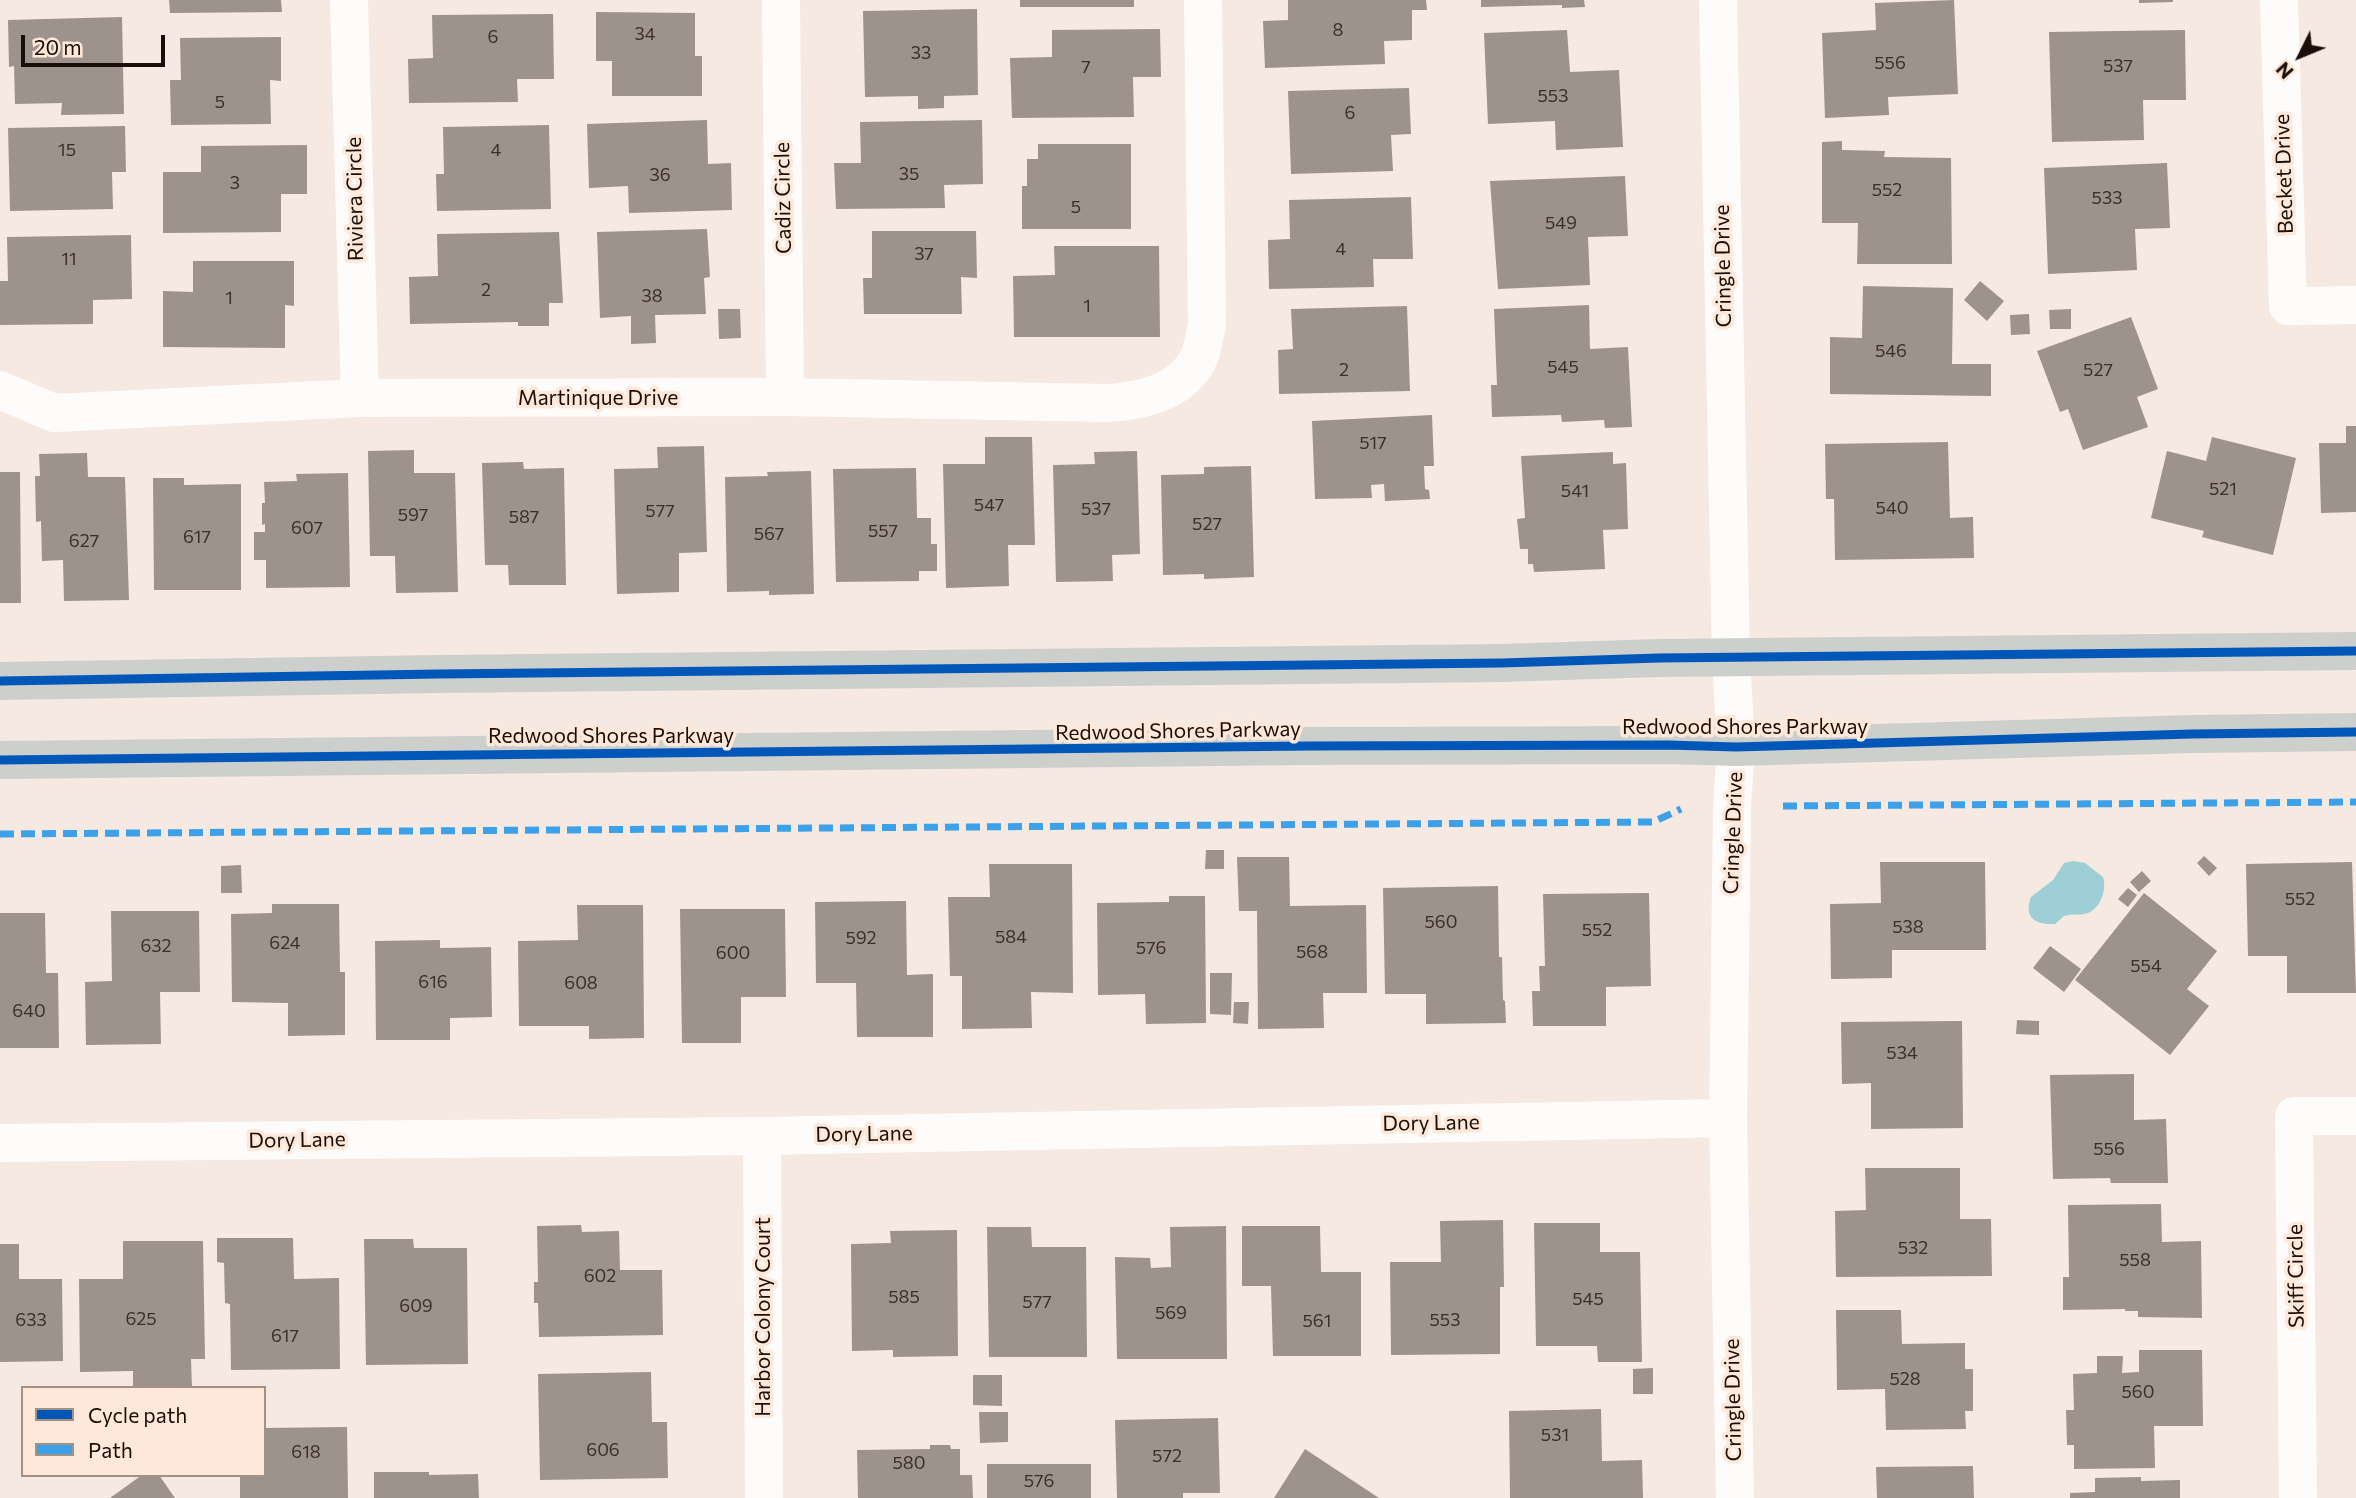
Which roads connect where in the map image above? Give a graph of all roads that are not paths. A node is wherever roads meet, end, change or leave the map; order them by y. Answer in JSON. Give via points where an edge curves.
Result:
{"nodes":[{"id":1,"x":349,"y":0,"type":"edge"},
{"id":2,"x":781,"y":0,"type":"edge"},
{"id":3,"x":1203,"y":0,"type":"edge"},
{"id":4,"x":1718,"y":0,"type":"edge"},
{"id":5,"x":2279,"y":0,"type":"edge"},
{"id":6,"x":2356,"y":305,"type":"edge"},
{"id":7,"x":0,"y":390,"type":"edge"},
{"id":8,"x":785,"y":397,"type":"junction"},
{"id":9,"x":360,"y":398,"type":"junction"},
{"id":10,"x":2356,"y":651,"type":"edge"},
{"id":11,"x":1731,"y":658,"type":"junction"},
{"id":12,"x":0,"y":681,"type":"edge"},
{"id":13,"x":2356,"y":732,"type":"edge"},
{"id":14,"x":1736,"y":747,"type":"junction"},
{"id":15,"x":0,"y":760,"type":"edge"},
{"id":16,"x":2356,"y":1116,"type":"edge"},
{"id":17,"x":1728,"y":1118,"type":"junction"},
{"id":18,"x":762,"y":1136,"type":"junction"},
{"id":19,"x":0,"y":1143,"type":"edge"},
{"id":20,"x":764,"y":1498,"type":"edge"},
{"id":21,"x":1735,"y":1498,"type":"edge"},
{"id":22,"x":2298,"y":1498,"type":"edge"}],
"edges":[{"from":1,"to":9,"type":"street","name":"Riviera Circle"},
{"from":2,"to":8,"type":"street","name":"Cadiz Circle"},
{"from":3,"to":8,"type":"street","name":"Martinique Drive","via":[[1207,325],[1192,369],[1171,387],[1129,402]]},
{"from":4,"to":11,"type":"street","name":"Cringle Drive"},
{"from":5,"to":6,"type":"street","name":"Becket Drive","via":[[2288,306]]},
{"from":7,"to":9,"type":"street","name":"Martinique Drive","via":[[54,413]]},
{"from":8,"to":9,"type":"street","name":"Martinique Drive"},
{"from":10,"to":11,"type":"main road"},
{"from":11,"to":12,"type":"main road"},
{"from":11,"to":14,"type":"street","name":"Cringle Drive"},
{"from":13,"to":14,"type":"main road","name":"Redwood Shores Parkway"},
{"from":14,"to":15,"type":"main road","name":"Redwood Shores Parkway","via":[[1310,746]]},
{"from":14,"to":17,"type":"street","name":"Cringle Drive"},
{"from":16,"to":22,"type":"street","name":"Skiff Circle","via":[[2294,1116]]},
{"from":17,"to":18,"type":"street","name":"Dory Lane"},
{"from":17,"to":21,"type":"street","name":"Cringle Drive"},
{"from":18,"to":19,"type":"street","name":"Dory Lane"},
{"from":18,"to":20,"type":"street","name":"Harbor Colony Court"}]}
